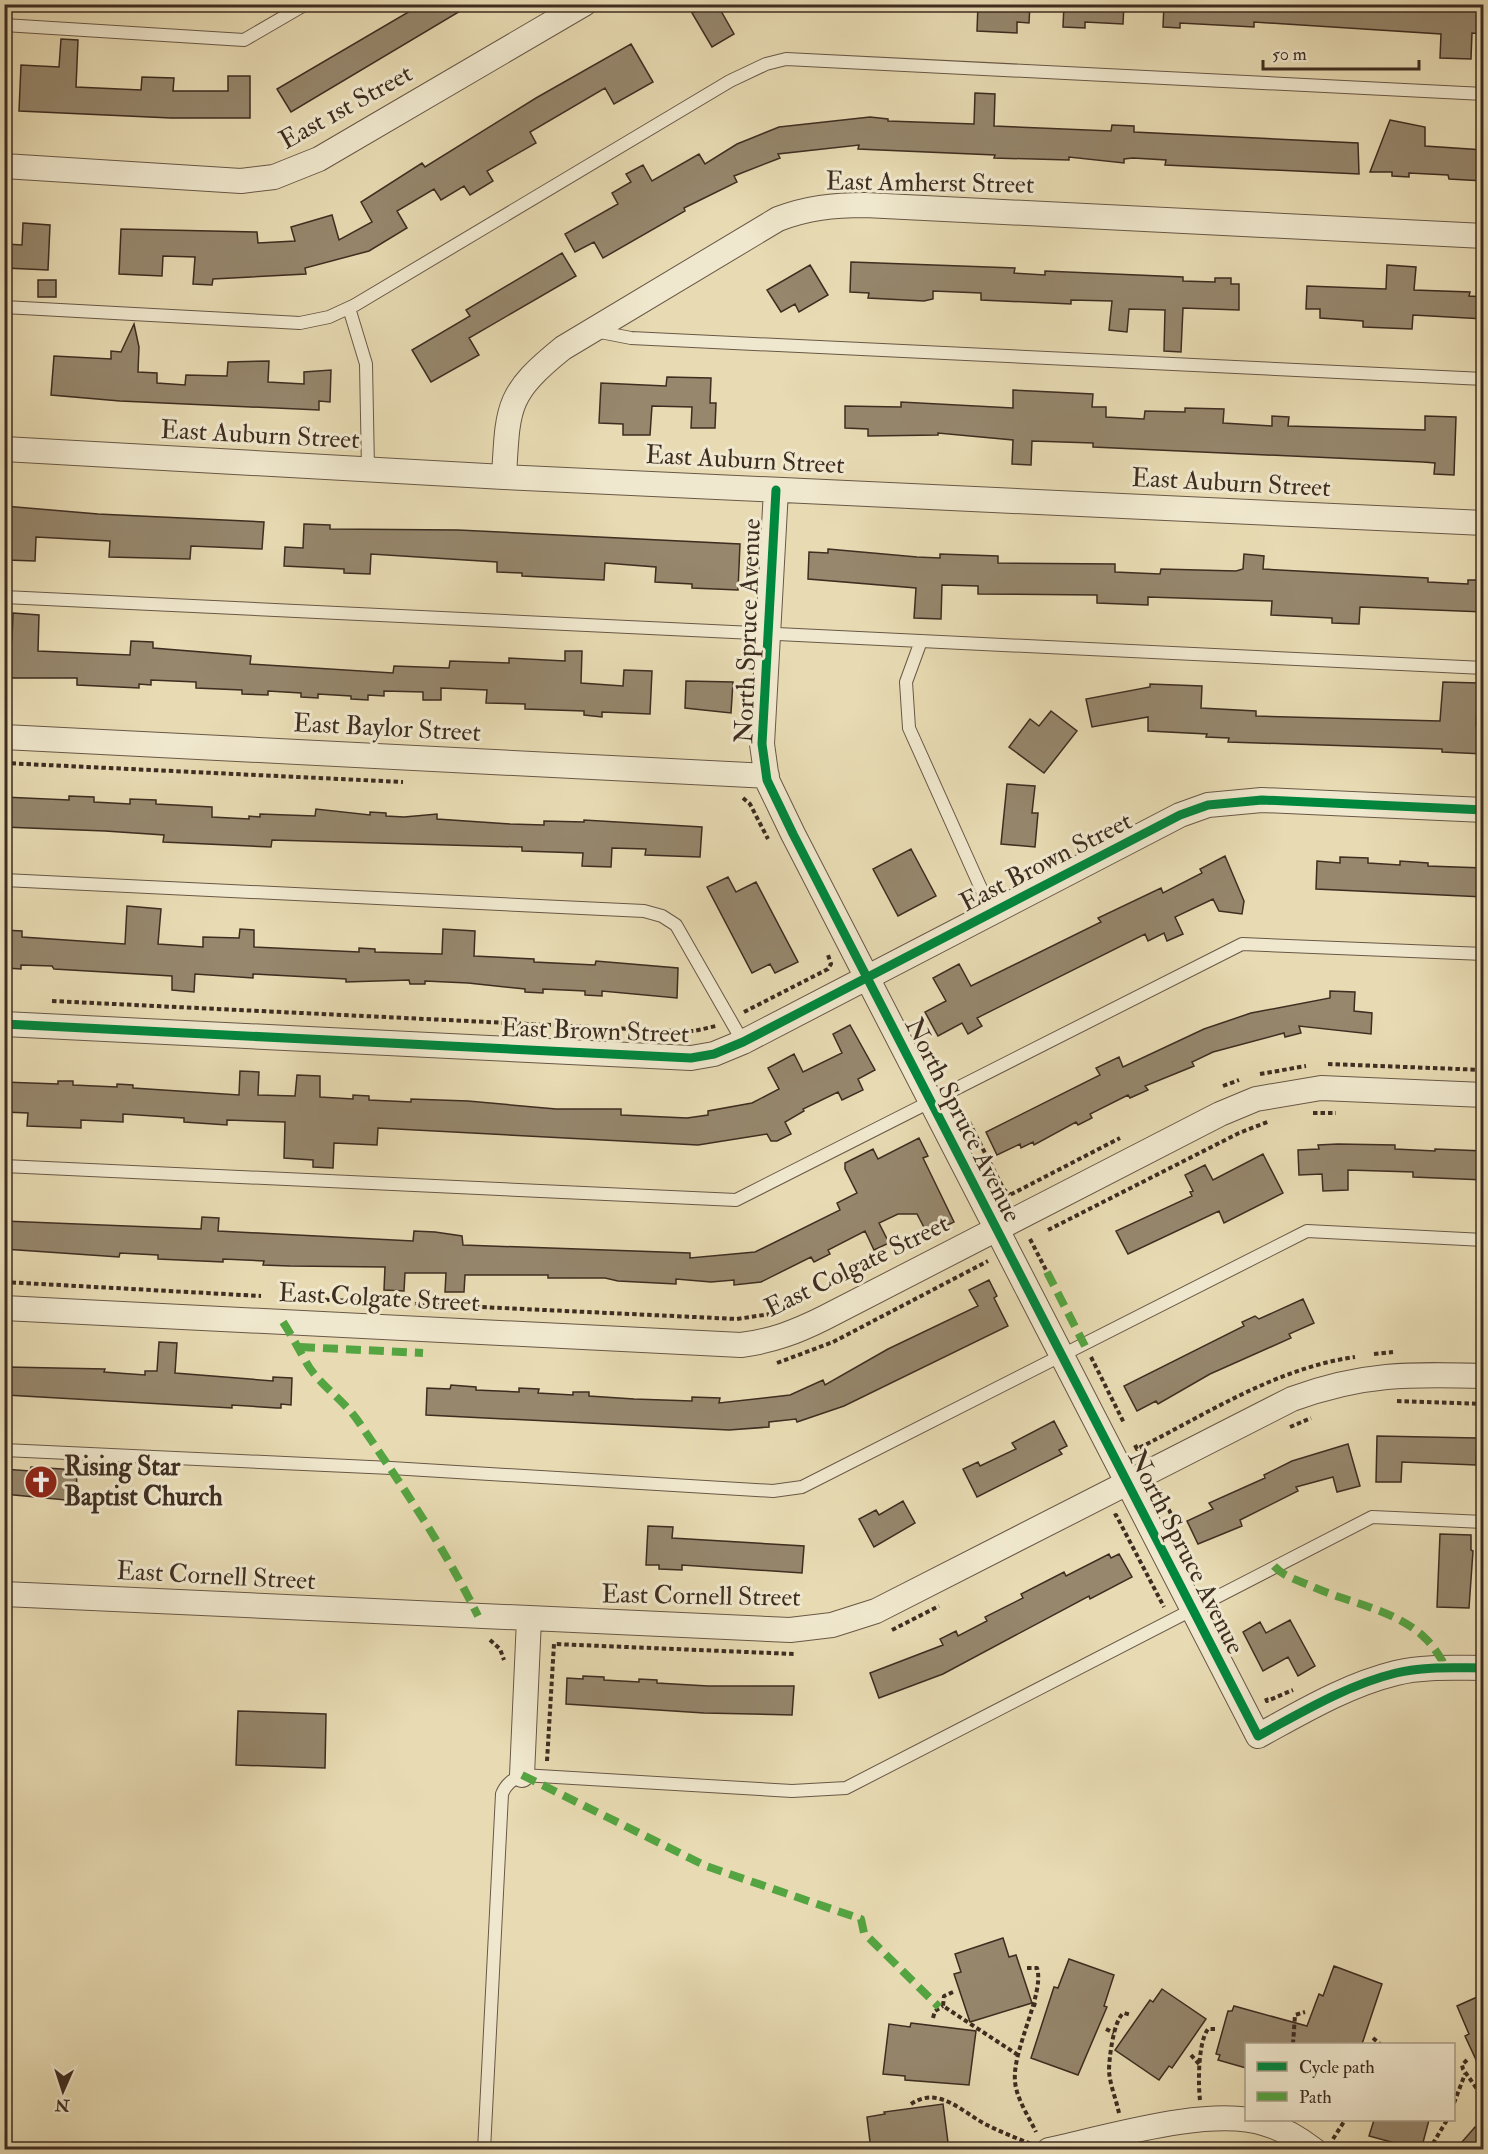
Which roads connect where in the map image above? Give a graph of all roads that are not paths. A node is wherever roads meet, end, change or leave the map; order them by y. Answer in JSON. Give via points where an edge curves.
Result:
{"nodes":[{"id":1,"x":306,"y":4,"type":"edge"},
{"id":2,"x":584,"y":4,"type":"edge"},
{"id":3,"x":4,"y":25,"type":"edge"},
{"id":4,"x":1484,"y":94,"type":"edge"},
{"id":5,"x":4,"y":166,"type":"edge"},
{"id":6,"x":1484,"y":236,"type":"edge"},
{"id":7,"x":4,"y":307,"type":"edge"},
{"id":8,"x":349,"y":308,"type":"junction"},
{"id":9,"x":592,"y":330,"type":"junction"},
{"id":10,"x":1484,"y":379,"type":"edge"},
{"id":11,"x":4,"y":449,"type":"edge"},
{"id":12,"x":368,"y":469,"type":"junction"},
{"id":13,"x":504,"y":477,"type":"junction"},
{"id":14,"x":776,"y":490,"type":"junction"},
{"id":15,"x":1484,"y":524,"type":"edge"},
{"id":16,"x":4,"y":597,"type":"edge"},
{"id":17,"x":768,"y":634,"type":"junction"},
{"id":18,"x":921,"y":641,"type":"junction"},
{"id":19,"x":1484,"y":668,"type":"edge"},
{"id":20,"x":4,"y":737,"type":"edge"},
{"id":21,"x":767,"y":776,"type":"junction"},
{"id":22,"x":1484,"y":810,"type":"edge"},
{"id":23,"x":4,"y":880,"type":"edge"},
{"id":24,"x":992,"y":913,"type":"junction"},
{"id":25,"x":1484,"y":954,"type":"edge"},
{"id":26,"x":867,"y":978,"type":"junction"},
{"id":27,"x":4,"y":1024,"type":"edge"},
{"id":28,"x":743,"y":1042,"type":"junction"},
{"id":29,"x":1484,"y":1095,"type":"edge"},
{"id":30,"x":931,"y":1104,"type":"junction"},
{"id":31,"x":4,"y":1167,"type":"edge"},
{"id":32,"x":991,"y":1220,"type":"junction"},
{"id":33,"x":1484,"y":1240,"type":"edge"},
{"id":34,"x":4,"y":1308,"type":"edge"},
{"id":35,"x":1062,"y":1358,"type":"junction"},
{"id":36,"x":1484,"y":1376,"type":"edge"},
{"id":37,"x":4,"y":1450,"type":"edge"},
{"id":38,"x":1127,"y":1483,"type":"junction"},
{"id":39,"x":1484,"y":1522,"type":"edge"},
{"id":40,"x":4,"y":1594,"type":"edge"},
{"id":41,"x":1192,"y":1610,"type":"junction"},
{"id":42,"x":529,"y":1619,"type":"junction"},
{"id":43,"x":1484,"y":1668,"type":"edge"},
{"id":44,"x":522,"y":1774,"type":"junction"},
{"id":45,"x":1245,"y":2120,"type":"edge"},
{"id":46,"x":1252,"y":2121,"type":"edge"},
{"id":47,"x":1040,"y":2145,"type":"edge"},
{"id":48,"x":1323,"y":2145,"type":"edge"},
{"id":49,"x":484,"y":2150,"type":"edge"}],
"edges":[{"from":1,"to":3,"type":"lane","via":[[244,40]]},
{"from":2,"to":5,"type":"street","name":"East 1st Street","via":[[319,159],[274,177],[241,181]]},
{"from":4,"to":8,"type":"lane","via":[[786,59],[730,81]]},
{"from":6,"to":9,"type":"street","name":"East Amherst Street","via":[[827,205],[778,219]]},
{"from":7,"to":8,"type":"lane","via":[[300,323]]},
{"from":8,"to":12,"type":"lane","via":[[366,364]]},
{"from":9,"to":10,"type":"lane","via":[[631,338]]},
{"from":9,"to":13,"type":"street","name":"East Amherst Street","via":[[535,371],[518,392],[510,407]]},
{"from":11,"to":12,"type":"street","name":"East Auburn Street"},
{"from":12,"to":13,"type":"street","name":"East Auburn Street"},
{"from":13,"to":14,"type":"street","name":"East Auburn Street"},
{"from":14,"to":15,"type":"street","name":"East Auburn Street"},
{"from":14,"to":17,"type":"street","name":"North Spruce Avenue"},
{"from":16,"to":17,"type":"lane"},
{"from":17,"to":18,"type":"lane"},
{"from":17,"to":21,"type":"street","name":"North Spruce Avenue","via":[[762,744]]},
{"from":18,"to":19,"type":"lane"},
{"from":18,"to":24,"type":"lane","via":[[906,682],[909,728]]},
{"from":20,"to":21,"type":"street","name":"East Baylor Street"},
{"from":21,"to":26,"type":"street","name":"North Spruce Avenue"},
{"from":22,"to":24,"type":"street","name":"East Brown Street","via":[[1262,800],[1208,805],[1180,815]]},
{"from":23,"to":28,"type":"lane","via":[[644,912],[662,916],[676,925]]},
{"from":24,"to":26,"type":"street","name":"East Brown Street"},
{"from":25,"to":30,"type":"lane","via":[[1242,944]]},
{"from":26,"to":28,"type":"street","name":"East Brown Street"},
{"from":26,"to":30,"type":"street","name":"North Spruce Avenue"},
{"from":27,"to":28,"type":"street","name":"East Brown Street","via":[[652,1058],[714,1054]]},
{"from":29,"to":32,"type":"street","name":"East Colgate Street","via":[[1321,1088],[1256,1099]]},
{"from":30,"to":31,"type":"lane","via":[[736,1200]]},
{"from":30,"to":32,"type":"street","name":"North Spruce Avenue"},
{"from":32,"to":34,"type":"street","name":"East Colgate Street","via":[[786,1336],[741,1345]]},
{"from":32,"to":35,"type":"street","name":"North Spruce Avenue"},
{"from":33,"to":35,"type":"lane","via":[[1307,1232]]},
{"from":35,"to":37,"type":"lane","via":[[802,1487],[774,1491]]},
{"from":35,"to":38,"type":"street","name":"North Spruce Avenue"},
{"from":36,"to":38,"type":"street","name":"East Cornell Street","via":[[1386,1376],[1328,1386],[1292,1399]]},
{"from":38,"to":41,"type":"street","name":"North Spruce Avenue"},
{"from":38,"to":42,"type":"street","name":"East Cornell Street","via":[[876,1611],[832,1624],[790,1630]]},
{"from":39,"to":41,"type":"lane","via":[[1372,1517]]},
{"from":40,"to":42,"type":"street","name":"East Cornell Street"},
{"from":41,"to":43,"type":"street","name":"North Spruce Avenue","via":[[1258,1736],[1360,1685],[1398,1672]]},
{"from":41,"to":44,"type":"lane","via":[[846,1788],[792,1791]]},
{"from":42,"to":44,"type":"street"},
{"from":44,"to":49,"type":"lane","via":[[505,1786],[502,1794]]},
{"from":45,"to":47,"type":"street","via":[[1202,2120]]},
{"from":46,"to":48,"type":"street"}]}
